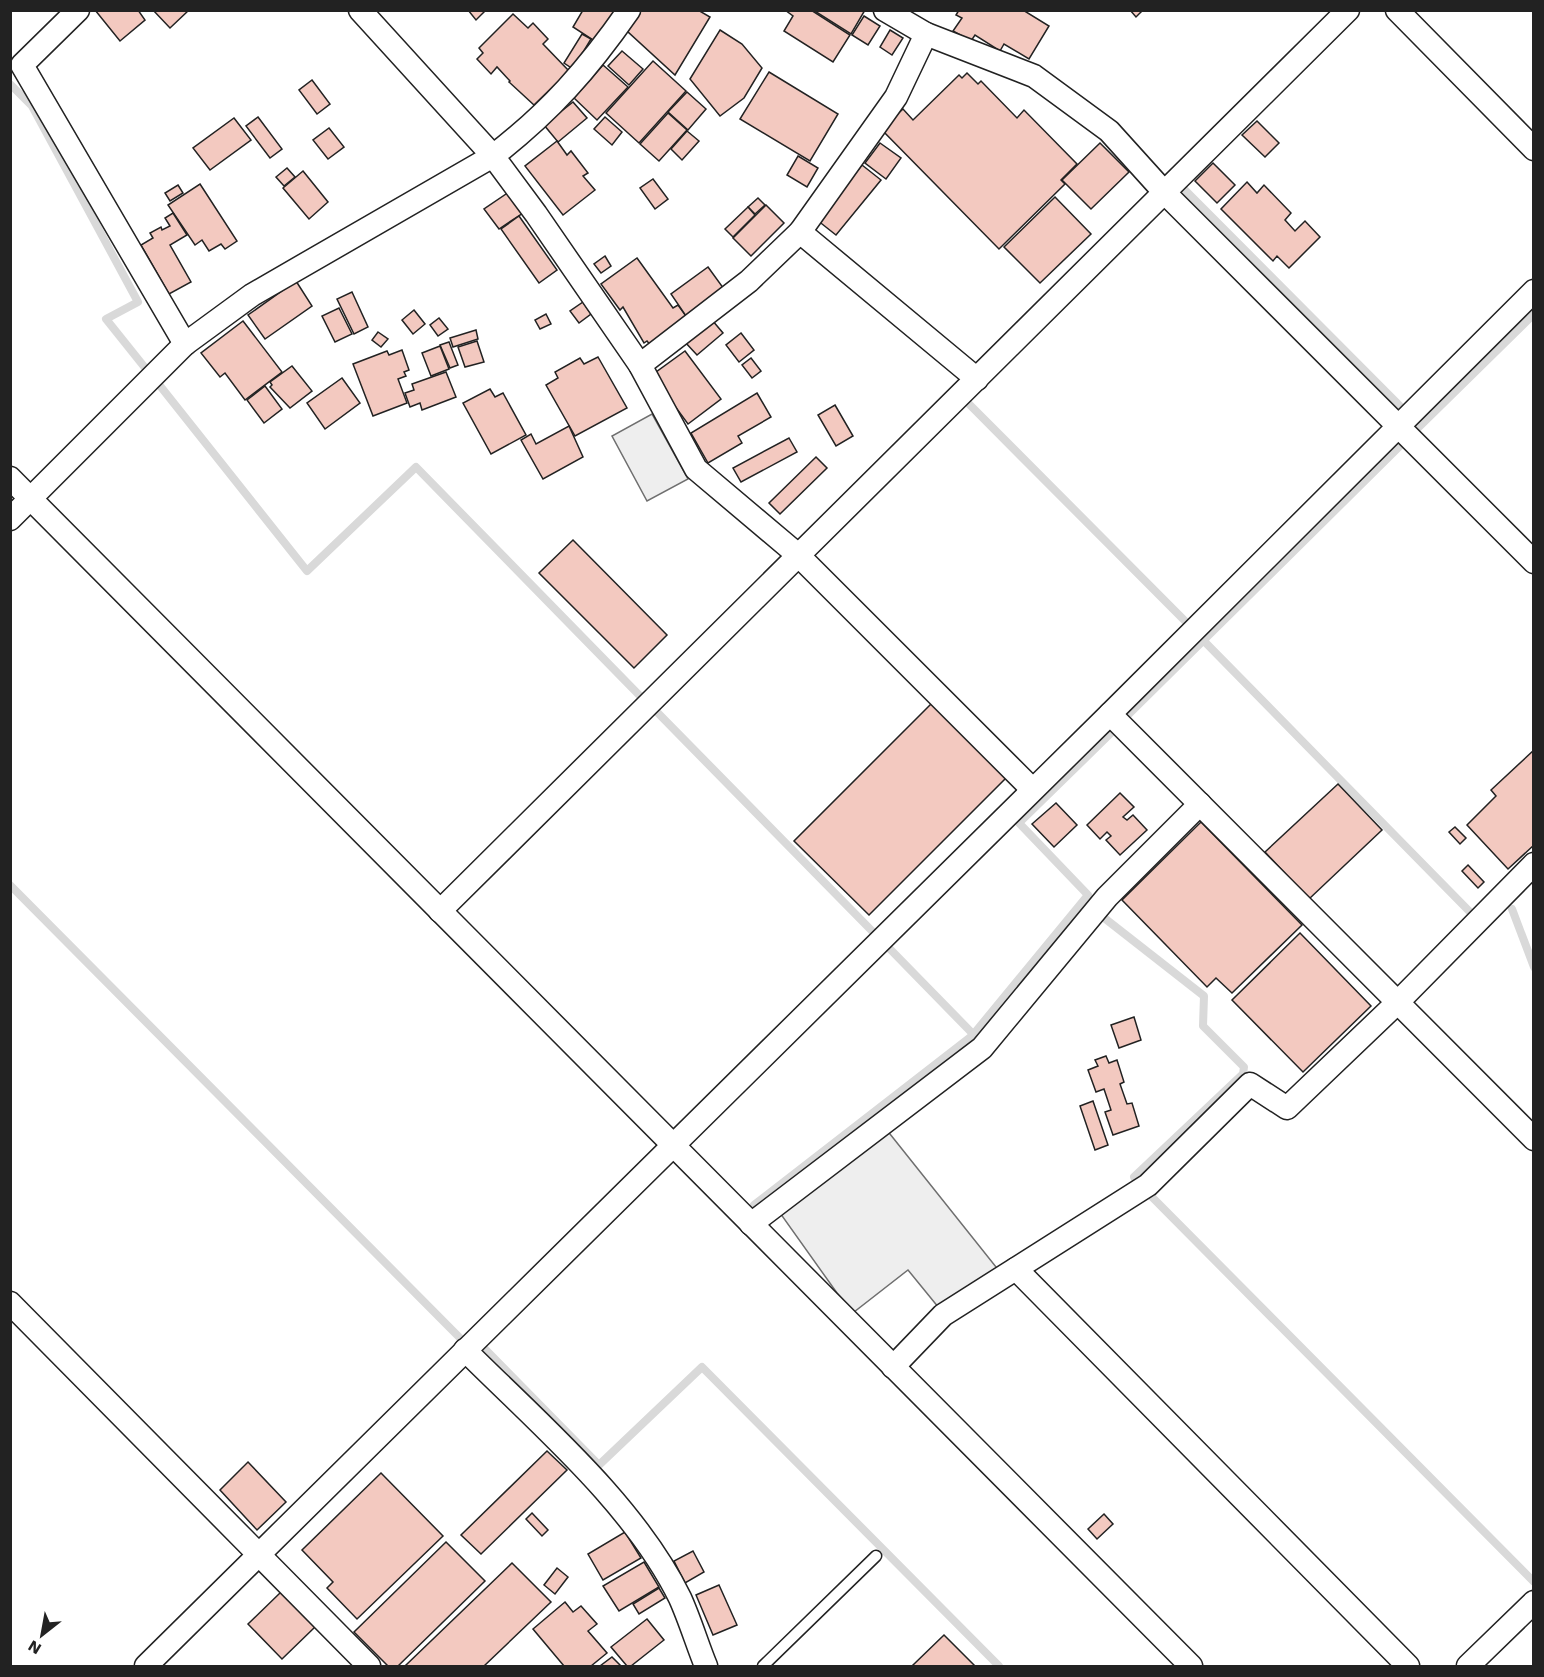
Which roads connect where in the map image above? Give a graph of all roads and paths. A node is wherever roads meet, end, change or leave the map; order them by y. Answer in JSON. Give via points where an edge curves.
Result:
{"nodes":[{"id":1,"x":78,"y":10,"type":"edge"},
{"id":2,"x":360,"y":10,"type":"edge"},
{"id":3,"x":629,"y":10,"type":"edge"},
{"id":4,"x":885,"y":10,"type":"edge"},
{"id":5,"x":1348,"y":10,"type":"edge"},
{"id":6,"x":1397,"y":10,"type":"edge"},
{"id":7,"x":927,"y":34,"type":"junction"},
{"id":8,"x":1533,"y":149,"type":"edge"},
{"id":9,"x":493,"y":156,"type":"junction"},
{"id":10,"x":1165,"y":193,"type":"junction"},
{"id":11,"x":800,"y":232,"type":"junction"},
{"id":12,"x":1533,"y":291,"type":"edge"},
{"id":13,"x":185,"y":344,"type":"junction"},
{"id":14,"x":640,"y":365,"type":"junction"},
{"id":15,"x":977,"y":379,"type":"junction"},
{"id":16,"x":1397,"y":428,"type":"junction"},
{"id":17,"x":10,"y":478,"type":"edge"},
{"id":18,"x":31,"y":499,"type":"junction"},
{"id":19,"x":10,"y":519,"type":"edge"},
{"id":20,"x":798,"y":555,"type":"junction"},
{"id":21,"x":1533,"y":562,"type":"edge"},
{"id":22,"x":1110,"y":714,"type":"junction"},
{"id":23,"x":1032,"y":789,"type":"junction"},
{"id":24,"x":1200,"y":804,"type":"junction"},
{"id":25,"x":1533,"y":864,"type":"edge"},
{"id":26,"x":440,"y":911,"type":"junction"},
{"id":27,"x":1398,"y":1002,"type":"junction"},
{"id":28,"x":1533,"y":1139,"type":"edge"},
{"id":29,"x":672,"y":1144,"type":"junction"},
{"id":30,"x":751,"y":1224,"type":"junction"},
{"id":31,"x":1016,"y":1269,"type":"junction"},
{"id":32,"x":10,"y":1304,"type":"edge"},
{"id":33,"x":465,"y":1350,"type":"junction"},
{"id":34,"x":893,"y":1367,"type":"junction"},
{"id":35,"x":259,"y":1555,"type":"junction"},
{"id":36,"x":876,"y":1556,"type":"dead end"},
{"id":37,"x":1533,"y":1602,"type":"edge"},
{"id":38,"x":146,"y":1666,"type":"edge"},
{"id":39,"x":369,"y":1666,"type":"edge"},
{"id":40,"x":706,"y":1666,"type":"edge"},
{"id":41,"x":763,"y":1666,"type":"edge"},
{"id":42,"x":1191,"y":1666,"type":"edge"},
{"id":43,"x":1408,"y":1666,"type":"edge"},
{"id":44,"x":1468,"y":1666,"type":"edge"}],
"edges":[{"from":1,"to":13,"type":"street","via":[[22,65]]},
{"from":2,"to":9,"type":"street"},
{"from":3,"to":9,"type":"street","via":[[593,62],[555,104]]},
{"from":4,"to":7,"type":"street"},
{"from":5,"to":10,"type":"street"},
{"from":6,"to":8,"type":"street"},
{"from":7,"to":10,"type":"street","via":[[1034,76],[1109,130]]},
{"from":7,"to":11,"type":"street","via":[[896,97]]},
{"from":9,"to":13,"type":"street","via":[[252,295]]},
{"from":9,"to":14,"type":"street"},
{"from":10,"to":15,"type":"street"},
{"from":10,"to":16,"type":"street"},
{"from":11,"to":14,"type":"street","via":[[749,281]]},
{"from":11,"to":15,"type":"street"},
{"from":12,"to":16,"type":"street"},
{"from":13,"to":18,"type":"street"},
{"from":14,"to":20,"type":"street","via":[[696,469]]},
{"from":15,"to":20,"type":"street"},
{"from":16,"to":21,"type":"street"},
{"from":16,"to":22,"type":"street"},
{"from":17,"to":18,"type":"street"},
{"from":18,"to":19,"type":"street"},
{"from":18,"to":26,"type":"street"},
{"from":20,"to":23,"type":"street"},
{"from":20,"to":26,"type":"street"},
{"from":22,"to":23,"type":"street"},
{"from":22,"to":24,"type":"street"},
{"from":23,"to":29,"type":"street"},
{"from":24,"to":27,"type":"street"},
{"from":24,"to":30,"type":"street","via":[[1107,897],[982,1048]]},
{"from":25,"to":27,"type":"street"},
{"from":26,"to":29,"type":"street"},
{"from":27,"to":28,"type":"street"},
{"from":27,"to":31,"type":"street","via":[[1287,1108],[1250,1084],[1148,1185]]},
{"from":29,"to":30,"type":"street"},
{"from":29,"to":33,"type":"street"},
{"from":30,"to":34,"type":"street"},
{"from":31,"to":34,"type":"street","via":[[943,1315]]},
{"from":31,"to":43,"type":"street"},
{"from":32,"to":35,"type":"street"},
{"from":33,"to":35,"type":"street"},
{"from":33,"to":40,"type":"street","via":[[602,1486],[635,1527],[679,1598]]},
{"from":34,"to":42,"type":"street"},
{"from":35,"to":38,"type":"street"},
{"from":35,"to":39,"type":"street"},
{"from":36,"to":41,"type":"lane"},
{"from":37,"to":44,"type":"street"}]}
